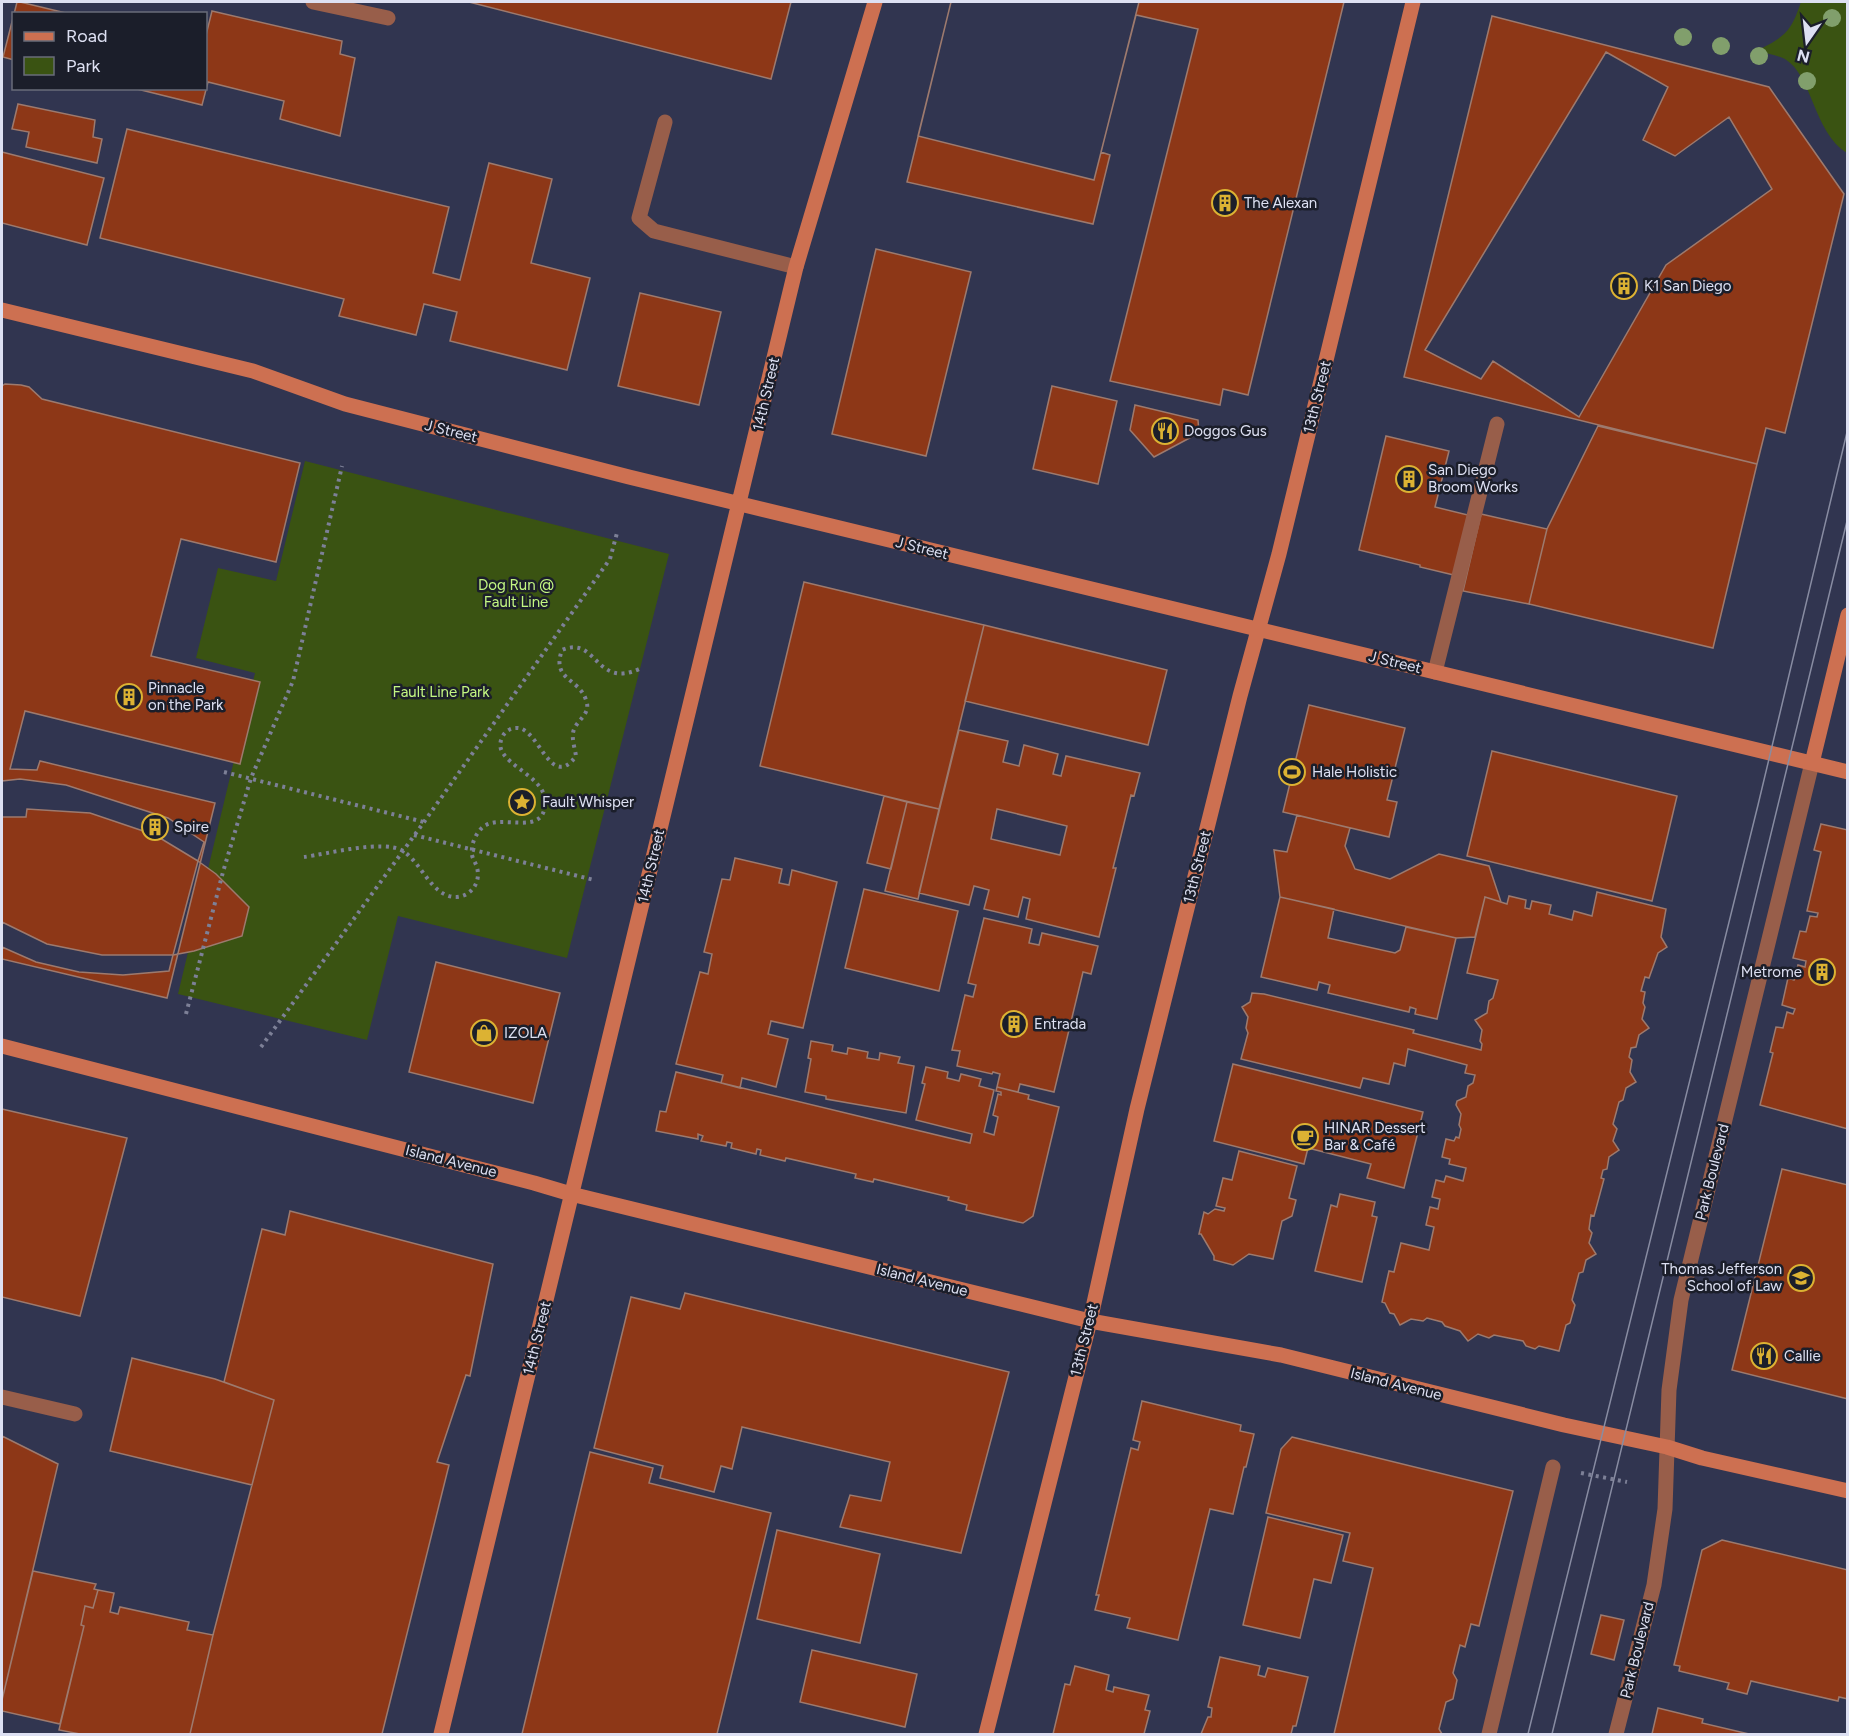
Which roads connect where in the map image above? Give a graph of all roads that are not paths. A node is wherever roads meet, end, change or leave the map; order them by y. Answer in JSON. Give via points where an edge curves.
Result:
{"nodes":[{"id":1,"x":313,"y":2,"type":"edge"},
{"id":2,"x":875,"y":2,"type":"edge"},
{"id":3,"x":1413,"y":2,"type":"edge"},
{"id":4,"x":388,"y":18,"type":"dead end"},
{"id":5,"x":665,"y":122,"type":"dead end"},
{"id":6,"x":796,"y":267,"type":"junction"},
{"id":7,"x":2,"y":310,"type":"edge"},
{"id":8,"x":1497,"y":424,"type":"dead end"},
{"id":9,"x":739,"y":504,"type":"junction"},
{"id":10,"x":1848,"y":615,"type":"edge"},
{"id":11,"x":1260,"y":629,"type":"junction"},
{"id":12,"x":1435,"y":672,"type":"junction"},
{"id":13,"x":1812,"y":763,"type":"junction"},
{"id":14,"x":1848,"y":772,"type":"edge"},
{"id":15,"x":2,"y":1046,"type":"edge"},
{"id":16,"x":571,"y":1194,"type":"junction"},
{"id":17,"x":1090,"y":1321,"type":"junction"},
{"id":18,"x":2,"y":1397,"type":"edge"},
{"id":19,"x":75,"y":1414,"type":"dead end"},
{"id":20,"x":1667,"y":1447,"type":"junction"},
{"id":21,"x":1553,"y":1467,"type":"road end"},
{"id":22,"x":1848,"y":1491,"type":"edge"},
{"id":23,"x":441,"y":1734,"type":"edge"},
{"id":24,"x":986,"y":1734,"type":"edge"},
{"id":25,"x":1489,"y":1734,"type":"edge"},
{"id":26,"x":1616,"y":1734,"type":"edge"}],
"edges":[{"from":1,"to":4,"type":"street"},
{"from":2,"to":6,"type":"main road","name":"14th Street"},
{"from":3,"to":11,"type":"main road","name":"13th Street"},
{"from":5,"to":6,"type":"street","via":[[639,218],[654,231]]},
{"from":6,"to":9,"type":"main road","name":"14th Street"},
{"from":7,"to":9,"type":"main road","name":"J Street","via":[[254,371],[345,404]]},
{"from":8,"to":12,"type":"street"},
{"from":9,"to":11,"type":"main road","name":"J Street"},
{"from":9,"to":16,"type":"main road","name":"14th Street"},
{"from":10,"to":13,"type":"main road","name":"Park Boulevard"},
{"from":11,"to":12,"type":"main road","name":"J Street"},
{"from":11,"to":17,"type":"main road","name":"13th Street","via":[[1137,1109]]},
{"from":12,"to":13,"type":"main road","name":"J Street"},
{"from":13,"to":14,"type":"main road","name":"J Street"},
{"from":13,"to":20,"type":"street","name":"Park Boulevard","via":[[1681,1300],[1669,1390]]},
{"from":15,"to":16,"type":"main road","name":"Island Avenue"},
{"from":16,"to":17,"type":"main road","name":"Island Avenue"},
{"from":16,"to":23,"type":"main road","name":"14th Street"},
{"from":17,"to":20,"type":"main road","name":"Island Avenue","via":[[1281,1355]]},
{"from":17,"to":24,"type":"main road","name":"13th Street"},
{"from":18,"to":19,"type":"street"},
{"from":20,"to":22,"type":"main road","name":"Island Avenue"},
{"from":20,"to":26,"type":"street","name":"Park Boulevard","via":[[1665,1509],[1653,1585]]},
{"from":21,"to":25,"type":"street"}]}
